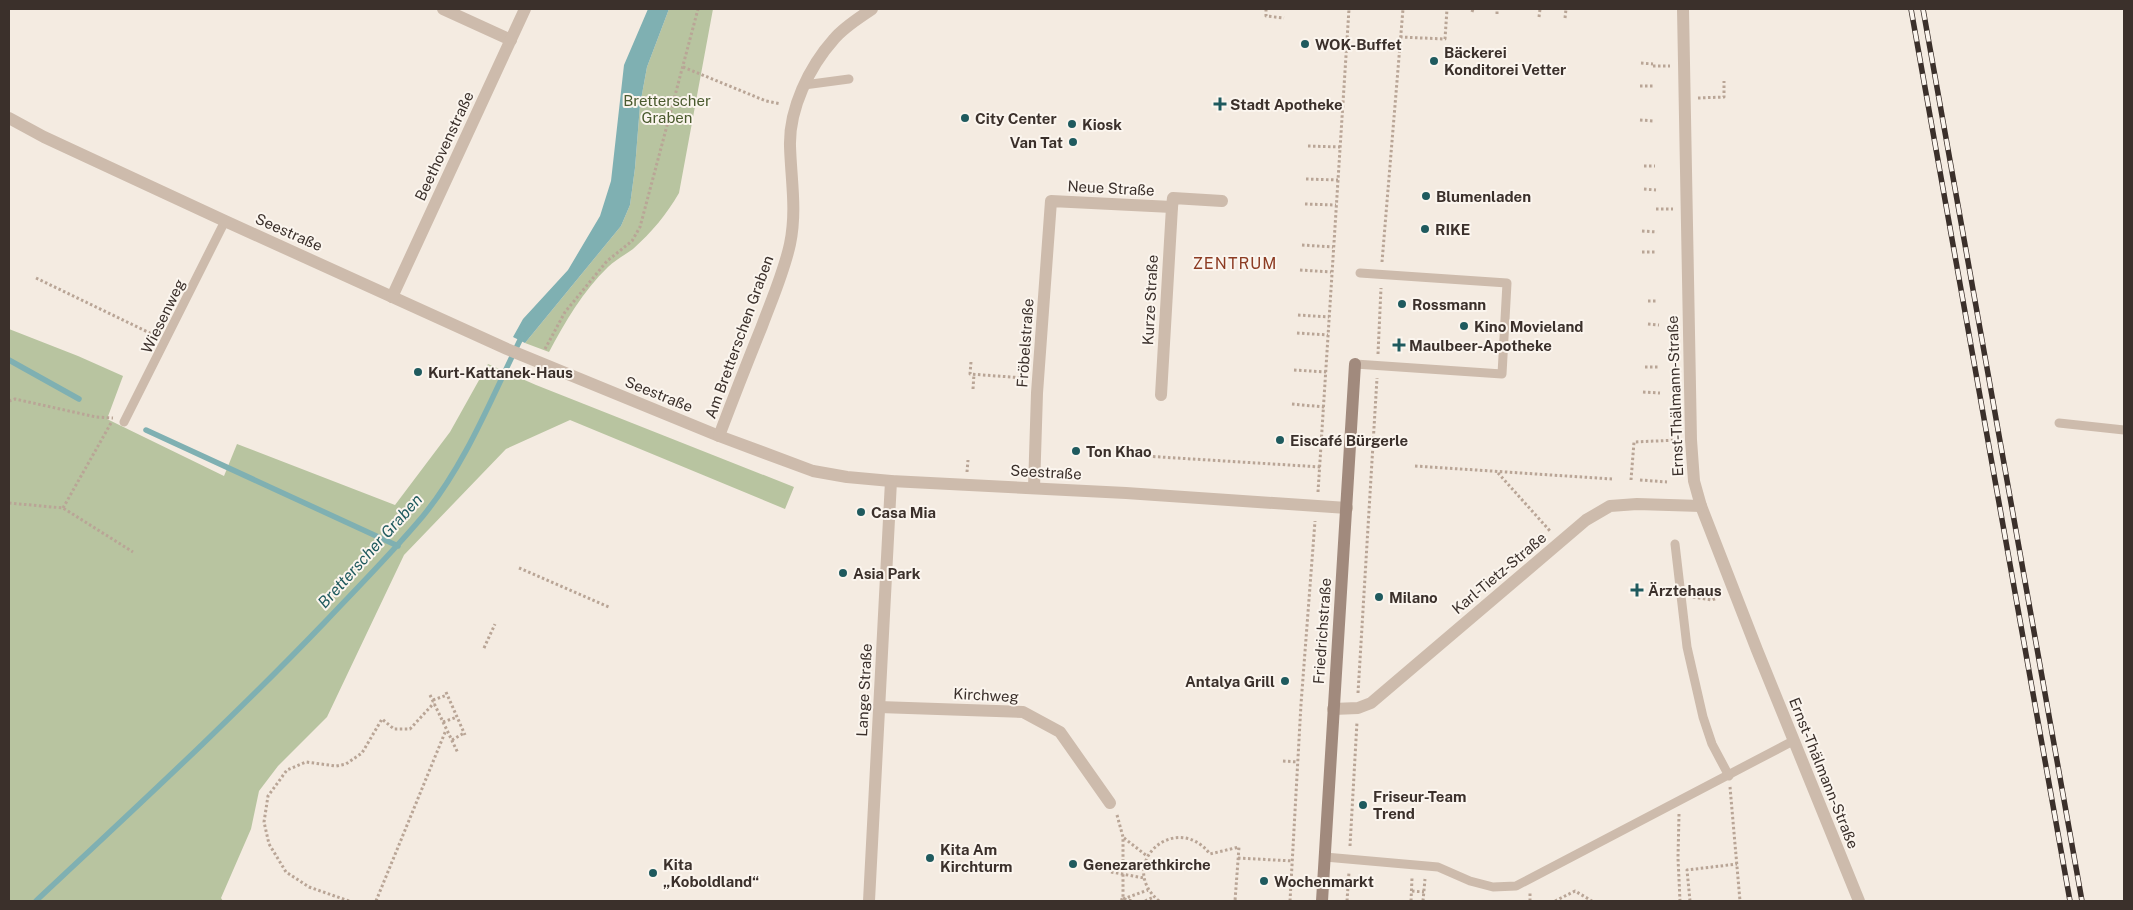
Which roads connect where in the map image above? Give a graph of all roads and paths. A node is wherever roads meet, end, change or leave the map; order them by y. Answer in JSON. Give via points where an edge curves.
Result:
{"nodes":[{"id":1,"x":443,"y":9,"type":"edge"},
{"id":2,"x":525,"y":9,"type":"edge"},
{"id":3,"x":698,"y":9,"type":"edge"},
{"id":4,"x":872,"y":9,"type":"edge"},
{"id":5,"x":1266,"y":9,"type":"edge"},
{"id":6,"x":1348,"y":9,"type":"edge"},
{"id":7,"x":1403,"y":9,"type":"edge"},
{"id":8,"x":1447,"y":9,"type":"edge"},
{"id":9,"x":1497,"y":9,"type":"edge"},
{"id":10,"x":1540,"y":9,"type":"edge"},
{"id":11,"x":1566,"y":9,"type":"edge"},
{"id":12,"x":1683,"y":9,"type":"edge"},
{"id":13,"x":1497,"y":14,"type":"dead end"},
{"id":14,"x":1539,"y":17,"type":"dead end"},
{"id":15,"x":1284,"y":18,"type":"dead end"},
{"id":16,"x":1565,"y":18,"type":"dead end"},
{"id":17,"x":1400,"y":37,"type":"junction"},
{"id":18,"x":511,"y":40,"type":"junction"},
{"id":19,"x":1640,"y":63,"type":"dead end"},
{"id":20,"x":1653,"y":64,"type":"dead end"},
{"id":21,"x":683,"y":67,"type":"junction"},
{"id":22,"x":849,"y":79,"type":"dead end"},
{"id":23,"x":1724,"y":81,"type":"dead end"},
{"id":24,"x":804,"y":85,"type":"junction"},
{"id":25,"x":1640,"y":86,"type":"dead end"},
{"id":26,"x":1653,"y":86,"type":"dead end"},
{"id":27,"x":1698,"y":98,"type":"dead end"},
{"id":28,"x":797,"y":108,"type":"junction"},
{"id":29,"x":9,"y":118,"type":"edge"},
{"id":30,"x":1640,"y":120,"type":"dead end"},
{"id":31,"x":1654,"y":121,"type":"dead end"},
{"id":32,"x":1308,"y":146,"type":"dead end"},
{"id":33,"x":1340,"y":147,"type":"junction"},
{"id":34,"x":1644,"y":166,"type":"dead end"},
{"id":35,"x":1655,"y":166,"type":"dead end"},
{"id":36,"x":1306,"y":179,"type":"dead end"},
{"id":37,"x":1338,"y":180,"type":"junction"},
{"id":38,"x":1644,"y":189,"type":"dead end"},
{"id":39,"x":1656,"y":190,"type":"dead end"},
{"id":40,"x":1051,"y":201,"type":"joint"},
{"id":41,"x":1222,"y":201,"type":"dead end"},
{"id":42,"x":1305,"y":204,"type":"dead end"},
{"id":43,"x":1336,"y":205,"type":"junction"},
{"id":44,"x":1172,"y":207,"type":"junction"},
{"id":45,"x":225,"y":221,"type":"junction"},
{"id":46,"x":1642,"y":231,"type":"dead end"},
{"id":47,"x":1656,"y":232,"type":"dead end"},
{"id":48,"x":1302,"y":245,"type":"dead end"},
{"id":49,"x":1333,"y":247,"type":"junction"},
{"id":50,"x":1642,"y":252,"type":"dead end"},
{"id":51,"x":1657,"y":252,"type":"dead end"},
{"id":52,"x":1300,"y":270,"type":"dead end"},
{"id":53,"x":1331,"y":272,"type":"junction"},
{"id":54,"x":1360,"y":273,"type":"dead end"},
{"id":55,"x":1381,"y":275,"type":"junction"},
{"id":56,"x":36,"y":278,"type":"dead end"},
{"id":57,"x":392,"y":297,"type":"junction"},
{"id":58,"x":1648,"y":301,"type":"dead end"},
{"id":59,"x":1658,"y":301,"type":"dead end"},
{"id":60,"x":1298,"y":315,"type":"dead end"},
{"id":61,"x":1329,"y":318,"type":"junction"},
{"id":62,"x":1648,"y":324,"type":"dead end"},
{"id":63,"x":1659,"y":325,"type":"dead end"},
{"id":64,"x":1297,"y":333,"type":"dead end"},
{"id":65,"x":1328,"y":335,"type":"junction"},
{"id":66,"x":166,"y":340,"type":"junction"},
{"id":67,"x":541,"y":357,"type":"junction"},
{"id":68,"x":971,"y":362,"type":"dead end"},
{"id":69,"x":1355,"y":364,"type":"joint"},
{"id":70,"x":1378,"y":365,"type":"junction"},
{"id":71,"x":1645,"y":367,"type":"dead end"},
{"id":72,"x":1660,"y":368,"type":"dead end"},
{"id":73,"x":1294,"y":370,"type":"dead end"},
{"id":74,"x":1326,"y":372,"type":"junction"},
{"id":75,"x":974,"y":374,"type":"junction"},
{"id":76,"x":1038,"y":379,"type":"junction"},
{"id":77,"x":973,"y":390,"type":"dead end"},
{"id":78,"x":1643,"y":392,"type":"dead end"},
{"id":79,"x":1660,"y":393,"type":"dead end"},
{"id":80,"x":1161,"y":395,"type":"dead end"},
{"id":81,"x":9,"y":401,"type":"edge"},
{"id":82,"x":1292,"y":404,"type":"dead end"},
{"id":83,"x":1324,"y":407,"type":"junction"},
{"id":84,"x":124,"y":422,"type":"dead end"},
{"id":85,"x":2059,"y":423,"type":"dead end"},
{"id":86,"x":2124,"y":430,"type":"edge"},
{"id":87,"x":719,"y":436,"type":"junction"},
{"id":88,"x":1691,"y":440,"type":"junction"},
{"id":89,"x":1128,"y":455,"type":"dead end"},
{"id":90,"x":1415,"y":466,"type":"dead end"},
{"id":91,"x":1321,"y":467,"type":"junction"},
{"id":92,"x":1497,"y":472,"type":"junction"},
{"id":93,"x":1612,"y":479,"type":"dead end"},
{"id":94,"x":1630,"y":480,"type":"dead end"},
{"id":95,"x":1640,"y":480,"type":"dead end"},
{"id":96,"x":891,"y":481,"type":"junction"},
{"id":97,"x":1667,"y":482,"type":"dead end"},
{"id":98,"x":1034,"y":488,"type":"junction"},
{"id":99,"x":9,"y":503,"type":"edge"},
{"id":100,"x":1317,"y":506,"type":"junction"},
{"id":101,"x":1701,"y":506,"type":"junction"},
{"id":102,"x":63,"y":508,"type":"junction"},
{"id":103,"x":1347,"y":508,"type":"junction"},
{"id":104,"x":1551,"y":532,"type":"dead end"},
{"id":105,"x":1675,"y":544,"type":"dead end"},
{"id":106,"x":133,"y":552,"type":"dead end"},
{"id":107,"x":519,"y":568,"type":"dead end"},
{"id":108,"x":1696,"y":597,"type":"dead end"},
{"id":109,"x":1717,"y":598,"type":"dead end"},
{"id":110,"x":609,"y":607,"type":"dead end"},
{"id":111,"x":494,"y":624,"type":"dead end"},
{"id":112,"x":484,"y":648,"type":"dead end"},
{"id":113,"x":430,"y":695,"type":"dead end"},
{"id":114,"x":433,"y":701,"type":"junction"},
{"id":115,"x":879,"y":707,"type":"junction"},
{"id":116,"x":1358,"y":708,"type":"junction"},
{"id":117,"x":1333,"y":709,"type":"junction"},
{"id":118,"x":457,"y":717,"type":"junction"},
{"id":119,"x":443,"y":722,"type":"junction"},
{"id":120,"x":446,"y":730,"type":"junction"},
{"id":121,"x":451,"y":740,"type":"junction"},
{"id":122,"x":1793,"y":741,"type":"junction"},
{"id":123,"x":458,"y":753,"type":"dead end"},
{"id":124,"x":1284,"y":761,"type":"dead end"},
{"id":125,"x":1298,"y":762,"type":"junction"},
{"id":126,"x":1729,"y":776,"type":"junction"},
{"id":127,"x":1679,"y":801,"type":"junction"},
{"id":128,"x":1110,"y":803,"type":"joint"},
{"id":129,"x":1123,"y":837,"type":"junction"},
{"id":130,"x":1147,"y":856,"type":"junction"},
{"id":131,"x":1324,"y":857,"type":"junction"},
{"id":132,"x":1238,"y":858,"type":"junction"},
{"id":133,"x":1349,"y":859,"type":"junction"},
{"id":134,"x":1293,"y":861,"type":"junction"},
{"id":135,"x":1737,"y":864,"type":"junction"},
{"id":136,"x":1413,"y":865,"type":"junction"},
{"id":137,"x":1426,"y":866,"type":"junction"},
{"id":138,"x":1111,"y":872,"type":"dead end"},
{"id":139,"x":1124,"y":876,"type":"junction"},
{"id":140,"x":1144,"y":878,"type":"junction"},
{"id":141,"x":1348,"y":886,"type":"junction"},
{"id":142,"x":1364,"y":887,"type":"dead end"},
{"id":143,"x":1148,"y":890,"type":"junction"},
{"id":144,"x":1412,"y":891,"type":"junction"},
{"id":145,"x":1424,"y":892,"type":"junction"},
{"id":146,"x":1689,"y":896,"type":"junction"},
{"id":147,"x":1154,"y":897,"type":"junction"},
{"id":148,"x":1123,"y":898,"type":"junction"},
{"id":149,"x":1680,"y":899,"type":"edge"},
{"id":150,"x":349,"y":901,"type":"edge"},
{"id":151,"x":376,"y":901,"type":"edge"},
{"id":152,"x":869,"y":901,"type":"edge"},
{"id":153,"x":1119,"y":901,"type":"edge"},
{"id":154,"x":1133,"y":901,"type":"edge"},
{"id":155,"x":1145,"y":901,"type":"edge"},
{"id":156,"x":1159,"y":901,"type":"edge"},
{"id":157,"x":1235,"y":901,"type":"edge"},
{"id":158,"x":1290,"y":901,"type":"edge"},
{"id":159,"x":1322,"y":901,"type":"edge"},
{"id":160,"x":1347,"y":901,"type":"edge"},
{"id":161,"x":1411,"y":901,"type":"edge"},
{"id":162,"x":1424,"y":901,"type":"edge"},
{"id":163,"x":1555,"y":901,"type":"edge"},
{"id":164,"x":1592,"y":901,"type":"edge"},
{"id":165,"x":1690,"y":901,"type":"edge"},
{"id":166,"x":1740,"y":901,"type":"edge"},
{"id":167,"x":1859,"y":901,"type":"edge"}],
"edges":[{"from":1,"to":18,"type":"street"},
{"from":2,"to":18,"type":"street","name":"Beethovenstraße"},
{"from":3,"to":21,"type":"path"},
{"from":4,"to":24,"type":"street","name":"Am Bretterschen Graben","via":[[834,39]]},
{"from":5,"to":15,"type":"path","via":[[1266,16]]},
{"from":6,"to":33,"type":"path"},
{"from":7,"to":17,"type":"path"},
{"from":8,"to":17,"type":"path","via":[[1445,39]]},
{"from":9,"to":13,"type":"path"},
{"from":10,"to":14,"type":"path"},
{"from":11,"to":16,"type":"path"},
{"from":12,"to":88,"type":"street","name":"Ernst-Thälmann-Straße"},
{"from":17,"to":55,"type":"path"},
{"from":18,"to":57,"type":"street","name":"Beethovenstraße"},
{"from":19,"to":20,"type":"path"},
{"from":21,"to":28,"type":"path","via":[[766,101]]},
{"from":21,"to":67,"type":"path","via":[[640,227],[632,241],[607,261],[565,312]]},
{"from":22,"to":24,"type":"lane"},
{"from":23,"to":27,"type":"path","via":[[1724,98]]},
{"from":24,"to":28,"type":"street","name":"Am Bretterschen Graben"},
{"from":25,"to":26,"type":"path"},
{"from":28,"to":87,"type":"street","name":"Am Bretterschen Graben","via":[[790,145],[794,216],[790,244]]},
{"from":29,"to":45,"type":"street","name":"Seestraße"},
{"from":30,"to":31,"type":"path"},
{"from":32,"to":33,"type":"path"},
{"from":33,"to":37,"type":"path"},
{"from":34,"to":35,"type":"path"},
{"from":36,"to":37,"type":"path"},
{"from":37,"to":43,"type":"path"},
{"from":38,"to":39,"type":"path"},
{"from":40,"to":44,"type":"street","name":"Neue Straße"},
{"from":40,"to":76,"type":"street","name":"Fröbelstraße"},
{"from":41,"to":44,"type":"street","name":"Neue Straße","via":[[1173,198]]},
{"from":42,"to":43,"type":"path"},
{"from":43,"to":49,"type":"path"},
{"from":44,"to":80,"type":"street","name":"Kurze Straße"},
{"from":45,"to":57,"type":"street","name":"Seestraße"},
{"from":45,"to":66,"type":"lane","name":"Wiesenweg"},
{"from":46,"to":47,"type":"path"},
{"from":48,"to":49,"type":"path"},
{"from":49,"to":53,"type":"path"},
{"from":50,"to":51,"type":"path"},
{"from":52,"to":53,"type":"path"},
{"from":53,"to":61,"type":"path"},
{"from":54,"to":55,"type":"lane"},
{"from":55,"to":70,"type":"path"},
{"from":55,"to":70,"type":"lane","via":[[1507,283],[1502,374]]},
{"from":56,"to":66,"type":"path"},
{"from":57,"to":67,"type":"street","name":"Seestraße","via":[[507,349]]},
{"from":58,"to":59,"type":"path"},
{"from":60,"to":61,"type":"path"},
{"from":61,"to":65,"type":"path"},
{"from":62,"to":63,"type":"path"},
{"from":64,"to":65,"type":"path"},
{"from":65,"to":74,"type":"path"},
{"from":66,"to":84,"type":"lane","name":"Wiesenweg"},
{"from":67,"to":87,"type":"street","name":"Seestraße"},
{"from":68,"to":75,"type":"path","via":[[970,374]]},
{"from":69,"to":70,"type":"lane"},
{"from":69,"to":103,"type":"main road","name":"Friedrichstraße"},
{"from":70,"to":116,"type":"path"},
{"from":71,"to":72,"type":"path"},
{"from":73,"to":74,"type":"path"},
{"from":74,"to":83,"type":"path"},
{"from":75,"to":76,"type":"path"},
{"from":75,"to":77,"type":"path"},
{"from":76,"to":98,"type":"street","name":"Fröbelstraße"},
{"from":78,"to":79,"type":"path"},
{"from":81,"to":102,"type":"path","via":[[15,399],[114,418]]},
{"from":82,"to":83,"type":"path"},
{"from":83,"to":91,"type":"path"},
{"from":85,"to":86,"type":"lane"},
{"from":87,"to":96,"type":"street","name":"Seestraße","via":[[814,471]]},
{"from":88,"to":94,"type":"path","via":[[1634,442]]},
{"from":88,"to":101,"type":"street","name":"Ernst-Thälmann-Straße","via":[[1694,481]]},
{"from":89,"to":91,"type":"path"},
{"from":90,"to":92,"type":"path"},
{"from":91,"to":100,"type":"path"},
{"from":92,"to":93,"type":"path"},
{"from":92,"to":104,"type":"path"},
{"from":95,"to":97,"type":"path"},
{"from":96,"to":98,"type":"street","name":"Seestraße"},
{"from":96,"to":115,"type":"street","name":"Lange Straße"},
{"from":98,"to":100,"type":"street","name":"Seestraße"},
{"from":99,"to":102,"type":"path"},
{"from":100,"to":103,"type":"street","name":"Seestraße"},
{"from":100,"to":125,"type":"path"},
{"from":101,"to":116,"type":"street","name":"Karl-Tietz-Straße","via":[[1638,504],[1610,506],[1602,510],[1586,520],[1370,703]]},
{"from":101,"to":122,"type":"street","name":"Ernst-Thälmann-Straße"},
{"from":102,"to":106,"type":"path"},
{"from":103,"to":117,"type":"main road","name":"Friedrichstraße"},
{"from":105,"to":126,"type":"lane","via":[[1687,647],[1702,717]]},
{"from":107,"to":110,"type":"path"},
{"from":108,"to":109,"type":"path"},
{"from":111,"to":112,"type":"path"},
{"from":113,"to":114,"type":"path"},
{"from":114,"to":118,"type":"path","via":[[447,694]]},
{"from":114,"to":119,"type":"path"},
{"from":114,"to":150,"type":"path","via":[[410,729],[394,730],[382,719],[362,752],[346,764],[306,762],[287,770],[268,796],[264,822],[269,844],[286,872],[309,887]]},
{"from":115,"to":128,"type":"street","name":"Kirchweg","via":[[1023,712],[1060,732]]},
{"from":115,"to":152,"type":"street","name":"Lange Straße"},
{"from":116,"to":117,"type":"street","name":"Karl-Tietz-Straße"},
{"from":116,"to":133,"type":"path"},
{"from":117,"to":131,"type":"main road","name":"Friedrichstraße"},
{"from":118,"to":119,"type":"path"},
{"from":118,"to":121,"type":"path","via":[[464,734]]},
{"from":119,"to":120,"type":"path"},
{"from":120,"to":121,"type":"path"},
{"from":120,"to":151,"type":"path"},
{"from":121,"to":123,"type":"path"},
{"from":122,"to":126,"type":"lane"},
{"from":122,"to":167,"type":"street","name":"Ernst-Thälmann-Straße"},
{"from":124,"to":125,"type":"path"},
{"from":125,"to":134,"type":"path"},
{"from":126,"to":127,"type":"lane"},
{"from":126,"to":135,"type":"path"},
{"from":127,"to":137,"type":"lane","via":[[1516,886],[1493,887],[1438,867]]},
{"from":127,"to":149,"type":"path"},
{"from":128,"to":129,"type":"path","via":[[1120,819]]},
{"from":129,"to":130,"type":"path"},
{"from":129,"to":139,"type":"path"},
{"from":130,"to":132,"type":"path","via":[[1163,841],[1182,837],[1196,841],[1210,854],[1239,848]]},
{"from":130,"to":140,"type":"path"},
{"from":131,"to":133,"type":"lane"},
{"from":131,"to":159,"type":"main road","name":"Friedrichstraße"},
{"from":132,"to":134,"type":"path"},
{"from":132,"to":157,"type":"path"},
{"from":133,"to":136,"type":"lane"},
{"from":133,"to":141,"type":"path"},
{"from":134,"to":158,"type":"path"},
{"from":135,"to":146,"type":"path","via":[[1687,870]]},
{"from":135,"to":166,"type":"path"},
{"from":136,"to":137,"type":"lane"},
{"from":136,"to":144,"type":"path"},
{"from":137,"to":145,"type":"path"},
{"from":138,"to":139,"type":"path"},
{"from":139,"to":140,"type":"path"},
{"from":139,"to":148,"type":"path"},
{"from":140,"to":143,"type":"path"},
{"from":141,"to":142,"type":"path"},
{"from":141,"to":160,"type":"path"},
{"from":143,"to":147,"type":"path"},
{"from":143,"to":148,"type":"path"},
{"from":144,"to":145,"type":"path"},
{"from":144,"to":161,"type":"path"},
{"from":145,"to":162,"type":"path"},
{"from":146,"to":149,"type":"path"},
{"from":146,"to":165,"type":"path"},
{"from":147,"to":155,"type":"path"},
{"from":147,"to":156,"type":"path"},
{"from":148,"to":153,"type":"path"},
{"from":148,"to":154,"type":"path"},
{"from":163,"to":164,"type":"path","via":[[1575,891]]}]}
